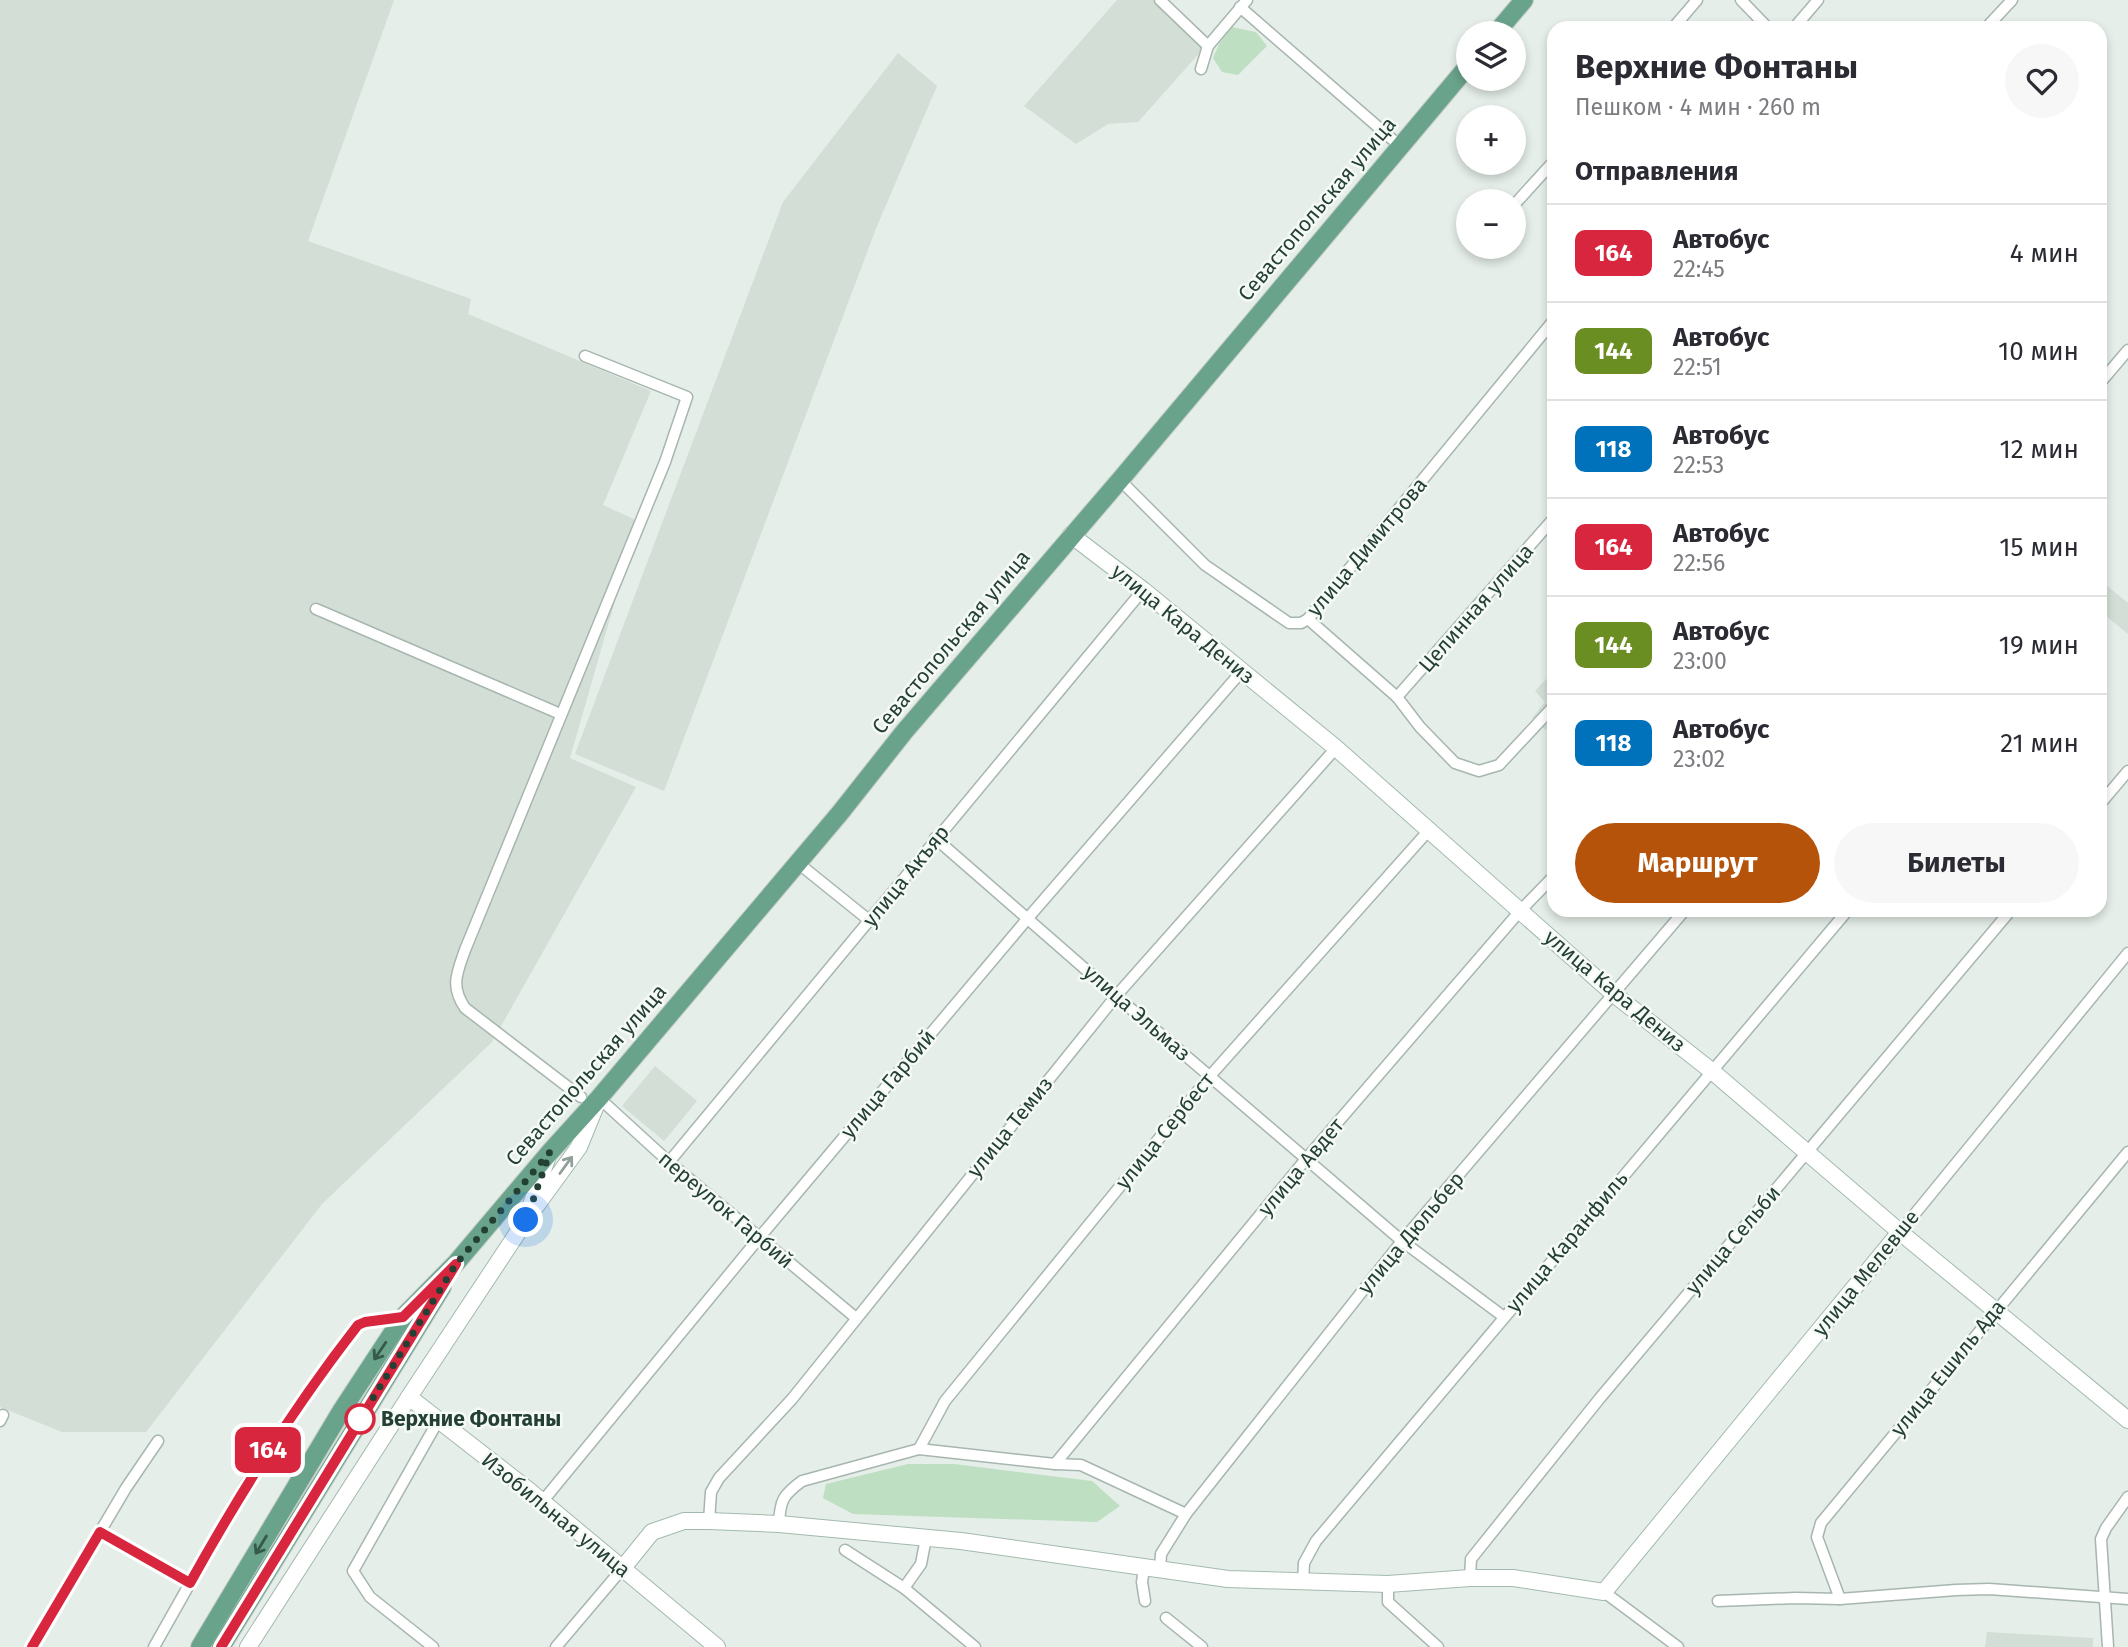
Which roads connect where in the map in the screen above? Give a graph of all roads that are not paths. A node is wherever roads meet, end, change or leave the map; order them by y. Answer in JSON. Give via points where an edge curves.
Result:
{"nodes":[{"id":1,"x":1160,"y":0,"type":"edge"},
{"id":2,"x":1524,"y":0,"type":"edge"},
{"id":3,"x":1697,"y":0,"type":"edge"},
{"id":4,"x":1741,"y":0,"type":"edge"},
{"id":5,"x":1818,"y":0,"type":"edge"},
{"id":6,"x":2012,"y":0,"type":"edge"},
{"id":7,"x":1243,"y":4,"type":"edge"},
{"id":8,"x":1506,"y":21,"type":"edge"},
{"id":9,"x":1679,"y":21,"type":"edge"},
{"id":10,"x":1761,"y":21,"type":"edge"},
{"id":11,"x":1800,"y":21,"type":"edge"},
{"id":12,"x":1992,"y":21,"type":"edge"},
{"id":13,"x":1209,"y":46,"type":"junction"},
{"id":14,"x":1201,"y":69,"type":"dead end"},
{"id":15,"x":1456,"y":80,"type":"edge"},
{"id":16,"x":1400,"y":146,"type":"junction"},
{"id":17,"x":1547,"y":169,"type":"edge"},
{"id":18,"x":1526,"y":192,"type":"edge"},
{"id":19,"x":1547,"y":329,"type":"edge"},
{"id":20,"x":2128,"y":350,"type":"edge"},
{"id":21,"x":585,"y":356,"type":"dead end"},
{"id":22,"x":2107,"y":375,"type":"edge"},
{"id":23,"x":1119,"y":480,"type":"junction"},
{"id":24,"x":1547,"y":526,"type":"edge"},
{"id":25,"x":1071,"y":535,"type":"junction"},
{"id":26,"x":1143,"y":590,"type":"junction"},
{"id":27,"x":316,"y":610,"type":"dead end"},
{"id":28,"x":1308,"y":620,"type":"junction"},
{"id":29,"x":1241,"y":672,"type":"junction"},
{"id":30,"x":1397,"y":697,"type":"junction"},
{"id":31,"x":558,"y":713,"type":"dead end"},
{"id":32,"x":1547,"y":714,"type":"edge"},
{"id":33,"x":1336,"y":748,"type":"junction"},
{"id":34,"x":2128,"y":771,"type":"edge"},
{"id":35,"x":2107,"y":796,"type":"edge"},
{"id":36,"x":1430,"y":829,"type":"junction"},
{"id":37,"x":936,"y":838,"type":"junction"},
{"id":38,"x":798,"y":863,"type":"junction"},
{"id":39,"x":1547,"y":883,"type":"edge"},
{"id":40,"x":1520,"y":911,"type":"junction"},
{"id":41,"x":1679,"y":917,"type":"edge"},
{"id":42,"x":1842,"y":917,"type":"edge"},
{"id":43,"x":2005,"y":917,"type":"edge"},
{"id":44,"x":1028,"y":918,"type":"junction"},
{"id":45,"x":870,"y":921,"type":"junction"},
{"id":46,"x":2128,"y":953,"type":"edge"},
{"id":47,"x":1615,"y":995,"type":"junction"},
{"id":48,"x":1116,"y":996,"type":"junction"},
{"id":49,"x":1713,"y":1072,"type":"junction"},
{"id":50,"x":1210,"y":1076,"type":"junction"},
{"id":51,"x":590,"y":1098,"type":"junction"},
{"id":52,"x":1808,"y":1151,"type":"junction"},
{"id":53,"x":550,"y":1152,"type":"junction"},
{"id":54,"x":2128,"y":1152,"type":"edge"},
{"id":55,"x":1306,"y":1159,"type":"junction"},
{"id":56,"x":669,"y":1162,"type":"junction"},
{"id":57,"x":526,"y":1220,"type":"junction"},
{"id":58,"x":1900,"y":1232,"type":"junction"},
{"id":59,"x":759,"y":1238,"type":"junction"},
{"id":60,"x":1402,"y":1241,"type":"junction"},
{"id":61,"x":456,"y":1264,"type":"junction"},
{"id":62,"x":1996,"y":1310,"type":"junction"},
{"id":63,"x":403,"y":1317,"type":"junction"},
{"id":64,"x":1504,"y":1317,"type":"junction"},
{"id":65,"x":856,"y":1318,"type":"junction"},
{"id":66,"x":434,"y":1359,"type":"junction"},
{"id":67,"x":408,"y":1397,"type":"junction"},
{"id":68,"x":2128,"y":1420,"type":"edge"},
{"id":69,"x":438,"y":1421,"type":"junction"},
{"id":70,"x":387,"y":1428,"type":"junction"},
{"id":71,"x":158,"y":1441,"type":"dead end"},
{"id":72,"x":919,"y":1449,"type":"junction"},
{"id":73,"x":1055,"y":1464,"type":"junction"},
{"id":74,"x":2128,"y":1497,"type":"edge"},
{"id":75,"x":542,"y":1502,"type":"junction"},
{"id":76,"x":1186,"y":1514,"type":"junction"},
{"id":77,"x":709,"y":1521,"type":"junction"},
{"id":78,"x":779,"y":1524,"type":"junction"},
{"id":79,"x":100,"y":1532,"type":"junction"},
{"id":80,"x":926,"y":1538,"type":"junction"},
{"id":81,"x":845,"y":1550,"type":"dead end"},
{"id":82,"x":622,"y":1569,"type":"junction"},
{"id":83,"x":1152,"y":1569,"type":"junction"},
{"id":84,"x":1470,"y":1578,"type":"junction"},
{"id":85,"x":1303,"y":1582,"type":"junction"},
{"id":86,"x":190,"y":1583,"type":"junction"},
{"id":87,"x":1388,"y":1584,"type":"junction"},
{"id":88,"x":904,"y":1588,"type":"junction"},
{"id":89,"x":1604,"y":1591,"type":"junction"},
{"id":90,"x":1840,"y":1599,"type":"junction"},
{"id":91,"x":2105,"y":1599,"type":"junction"},
{"id":92,"x":2128,"y":1599,"type":"edge"},
{"id":93,"x":1145,"y":1601,"type":"dead end"},
{"id":94,"x":1718,"y":1601,"type":"dead end"},
{"id":95,"x":1166,"y":1618,"type":"dead end"},
{"id":96,"x":32,"y":1647,"type":"edge"},
{"id":97,"x":154,"y":1647,"type":"edge"},
{"id":98,"x":200,"y":1647,"type":"edge"},
{"id":99,"x":221,"y":1647,"type":"edge"},
{"id":100,"x":248,"y":1647,"type":"edge"},
{"id":101,"x":433,"y":1647,"type":"edge"},
{"id":102,"x":556,"y":1647,"type":"edge"},
{"id":103,"x":717,"y":1647,"type":"edge"},
{"id":104,"x":975,"y":1647,"type":"edge"},
{"id":105,"x":1202,"y":1647,"type":"edge"},
{"id":106,"x":1438,"y":1647,"type":"edge"},
{"id":107,"x":1678,"y":1647,"type":"edge"},
{"id":108,"x":2108,"y":1647,"type":"edge"}],
"edges":[{"from":1,"to":13,"type":"street"},
{"from":2,"to":8,"type":"main road"},
{"from":3,"to":9,"type":"street"},
{"from":4,"to":10,"type":"street"},
{"from":5,"to":11,"type":"street"},
{"from":6,"to":12,"type":"street"},
{"from":7,"to":13,"type":"street"},
{"from":7,"to":16,"type":"street"},
{"from":13,"to":14,"type":"street"},
{"from":15,"to":16,"type":"main road","name":"Севастопольская улица"},
{"from":16,"to":23,"type":"main road","name":"Севастопольская улица"},
{"from":17,"to":18,"type":"street"},
{"from":19,"to":28,"type":"street","name":"улица Димитрова"},
{"from":20,"to":22,"type":"street"},
{"from":21,"to":51,"type":"street","name":"переулок Гарбий","via":[[687,397],[665,462],[455,980],[465,1008]]},
{"from":23,"to":25,"type":"main road","name":"Севастопольская улица"},
{"from":23,"to":28,"type":"street","name":"улица Димитрова","via":[[1205,565],[1289,623]]},
{"from":24,"to":30,"type":"street","name":"Целинная улица"},
{"from":25,"to":26,"type":"main road","name":"улица Кара Дениз"},
{"from":25,"to":38,"type":"main road","name":"Севастопольская улица"},
{"from":26,"to":29,"type":"main road","name":"улица Кара Дениз"},
{"from":26,"to":37,"type":"street","name":"улица Акъяр"},
{"from":27,"to":31,"type":"street"},
{"from":28,"to":30,"type":"street"},
{"from":29,"to":33,"type":"main road","name":"улица Кара Дениз"},
{"from":29,"to":44,"type":"street","name":"улица Гарбий"},
{"from":30,"to":32,"type":"street","via":[[1455,763],[1479,771],[1499,765]]},
{"from":33,"to":36,"type":"main road","name":"улица Кара Дениз"},
{"from":33,"to":48,"type":"street","name":"улица Темиз"},
{"from":34,"to":35,"type":"street"},
{"from":36,"to":40,"type":"main road","name":"улица Кара Дениз"},
{"from":36,"to":50,"type":"street","name":"улица Сербест"},
{"from":37,"to":44,"type":"street","name":"улица Эльмаз"},
{"from":37,"to":45,"type":"street","name":"улица Акъяр"},
{"from":38,"to":45,"type":"street"},
{"from":38,"to":51,"type":"main road","name":"Севастопольская улица"},
{"from":39,"to":40,"type":"street","name":"улица Авдет"},
{"from":40,"to":47,"type":"main road","name":"улица Кара Дениз"},
{"from":40,"to":55,"type":"street","name":"улица Авдет"},
{"from":41,"to":47,"type":"street","name":"улица Дюльбер"},
{"from":42,"to":49,"type":"street","name":"улица Каранфиль"},
{"from":43,"to":52,"type":"street","name":"улица Сельби"},
{"from":44,"to":48,"type":"street","name":"улица Эльмаз"},
{"from":44,"to":59,"type":"street","name":"улица Гарбий"},
{"from":45,"to":56,"type":"street","name":"улица Акъяр"},
{"from":46,"to":58,"type":"street","name":"улица Мелевше"},
{"from":47,"to":49,"type":"main road","name":"улица Кара Дениз"},
{"from":47,"to":60,"type":"street","name":"улица Дюльбер"},
{"from":48,"to":50,"type":"street","name":"улица Эльмаз"},
{"from":48,"to":65,"type":"street","name":"улица Темиз"},
{"from":49,"to":52,"type":"main road","name":"улица Кара Дениз"},
{"from":49,"to":64,"type":"street","name":"улица Каранфиль"},
{"from":50,"to":55,"type":"street","name":"улица Эльмаз"},
{"from":50,"to":72,"type":"street","name":"улица Сербест","via":[[945,1401]]},
{"from":51,"to":53,"type":"main road","name":"Севастопольская улица"},
{"from":51,"to":56,"type":"street","name":"переулок Гарбий"},
{"from":57,"to":51,"type":"main road","one_way":true,"via":[[579,1147]]},
{"from":52,"to":58,"type":"main road","name":"улица Кара Дениз"},
{"from":52,"to":84,"type":"street","name":"улица Сельби","via":[[1471,1559]]},
{"from":53,"to":57,"type":"main road"},
{"from":53,"to":61,"type":"main road","name":"Севастопольская улица"},
{"from":54,"to":62,"type":"street","name":"улица Ешиль Ада"},
{"from":55,"to":60,"type":"street","name":"улица Эльмаз"},
{"from":55,"to":73,"type":"street","name":"улица Авдет"},
{"from":56,"to":59,"type":"street","name":"переулок Гарбий"},
{"from":57,"to":66,"type":"main road"},
{"from":58,"to":62,"type":"main road","name":"улица Кара Дениз"},
{"from":58,"to":89,"type":"main road","name":"улица Мелевше"},
{"from":59,"to":65,"type":"street","name":"переулок Гарбий"},
{"from":59,"to":75,"type":"street","name":"улица Гарбий"},
{"from":60,"to":64,"type":"street","name":"улица Эльмаз"},
{"from":60,"to":76,"type":"street","name":"улица Дюльбер"},
{"from":61,"to":63,"type":"main road"},
{"from":61,"to":99,"type":"main road"},
{"from":62,"to":68,"type":"main road","name":"улица Кара Дениз"},
{"from":62,"to":90,"type":"street","name":"улица Ешиль Ада","via":[[1821,1523],[1817,1537]]},
{"from":63,"to":86,"type":"street","via":[[365,1322],[354,1330],[272,1443]]},
{"from":63,"to":98,"type":"main road","one_way":true},
{"from":64,"to":85,"type":"street","name":"улица Каранфиль","via":[[1316,1541],[1304,1563]]},
{"from":65,"to":77,"type":"street","name":"улица Темиз","via":[[719,1478],[710,1492]]},
{"from":66,"to":67,"type":"main road"},
{"from":66,"to":69,"type":"main road","via":[[424,1382],[424,1400]]},
{"from":67,"to":69,"type":"main road","name":"Изобильная улица"},
{"from":67,"to":70,"type":"main road"},
{"from":69,"to":70,"type":"main road","via":[[412,1413]]},
{"from":69,"to":75,"type":"main road","name":"Изобильная улица"},
{"from":69,"to":101,"type":"street","via":[[353,1571],[370,1597]]},
{"from":70,"to":100,"type":"main road"},
{"from":71,"to":79,"type":"street"},
{"from":72,"to":73,"type":"street"},
{"from":72,"to":78,"type":"street","via":[[802,1480],[780,1504]]},
{"from":73,"to":76,"type":"street","via":[[1081,1465]]},
{"from":74,"to":91,"type":"street","via":[[2101,1539]]},
{"from":75,"to":82,"type":"main road","name":"Изобильная улица"},
{"from":76,"to":83,"type":"street","name":"улица Дюльбер"},
{"from":77,"to":78,"type":"main road"},
{"from":77,"to":82,"type":"main road","via":[[684,1521],[652,1532]]},
{"from":78,"to":80,"type":"main road"},
{"from":79,"to":86,"type":"street"},
{"from":79,"to":96,"type":"street"},
{"from":80,"to":83,"type":"main road"},
{"from":80,"to":88,"type":"street","via":[[921,1564]]},
{"from":81,"to":88,"type":"street"},
{"from":82,"to":102,"type":"street"},
{"from":82,"to":103,"type":"main road","name":"Изобильная улица"},
{"from":83,"to":85,"type":"main road"},
{"from":83,"to":93,"type":"street","via":[[1142,1582]]},
{"from":84,"to":87,"type":"main road"},
{"from":84,"to":89,"type":"main road","via":[[1513,1578]]},
{"from":85,"to":87,"type":"main road"},
{"from":86,"to":97,"type":"street"},
{"from":87,"to":106,"type":"street","via":[[1388,1602]]},
{"from":88,"to":104,"type":"street"},
{"from":89,"to":107,"type":"street"},
{"from":90,"to":91,"type":"street","via":[[1978,1590]]},
{"from":90,"to":94,"type":"street"},
{"from":91,"to":92,"type":"street"},
{"from":91,"to":108,"type":"street"},
{"from":95,"to":105,"type":"street"}]}
